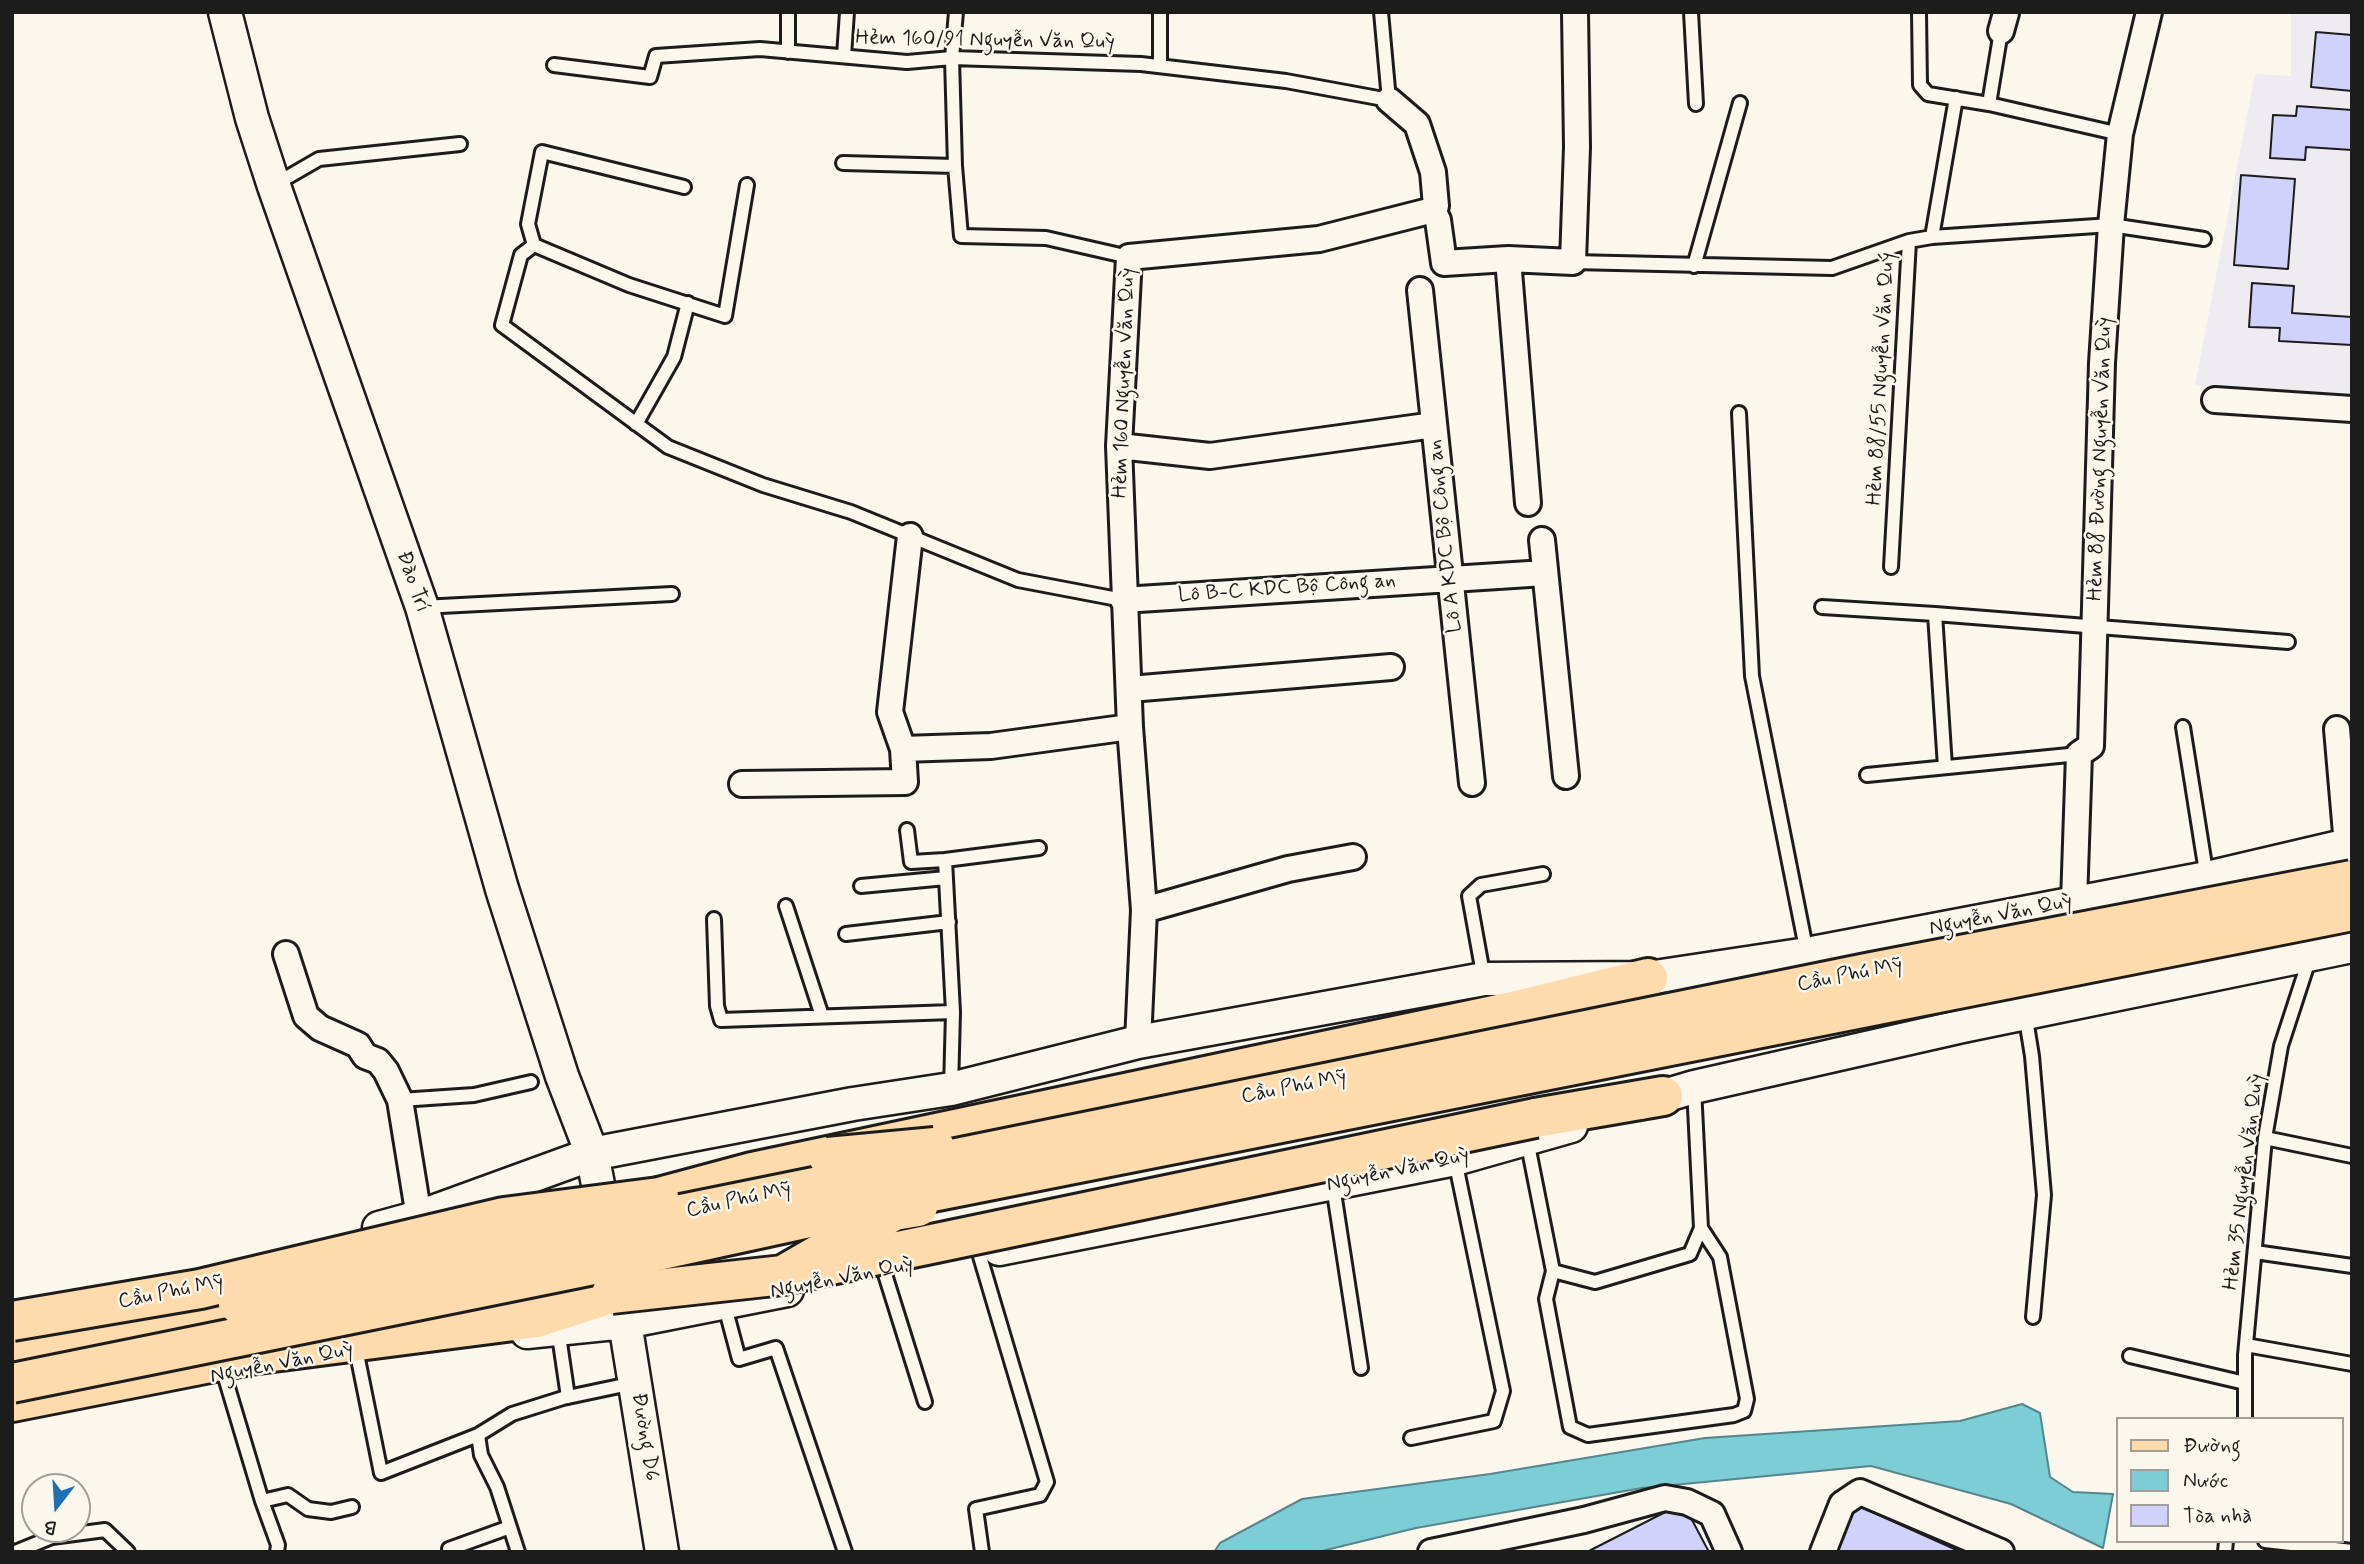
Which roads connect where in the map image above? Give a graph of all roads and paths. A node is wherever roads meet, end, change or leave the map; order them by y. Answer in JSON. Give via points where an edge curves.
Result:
{"nodes":[{"id":1,"x":225,"y":12,"type":"edge"},
{"id":2,"x":788,"y":12,"type":"edge"},
{"id":3,"x":847,"y":12,"type":"edge"},
{"id":4,"x":956,"y":12,"type":"edge"},
{"id":5,"x":1160,"y":12,"type":"edge"},
{"id":6,"x":1381,"y":12,"type":"edge"},
{"id":7,"x":1575,"y":12,"type":"edge"},
{"id":8,"x":1690,"y":12,"type":"edge"},
{"id":9,"x":1919,"y":12,"type":"edge"},
{"id":10,"x":2149,"y":12,"type":"edge"},
{"id":11,"x":2004,"y":19,"type":"edge"},
{"id":12,"x":788,"y":51,"type":"junction"},
{"id":13,"x":844,"y":56,"type":"junction"},
{"id":14,"x":952,"y":58,"type":"junction"},
{"id":15,"x":554,"y":65,"type":"dead end"},
{"id":16,"x":1160,"y":66,"type":"junction"},
{"id":17,"x":1956,"y":99,"type":"junction"},
{"id":18,"x":1389,"y":100,"type":"junction"},
{"id":19,"x":1740,"y":103,"type":"dead end"},
{"id":20,"x":1696,"y":104,"type":"dead end"},
{"id":21,"x":1989,"y":104,"type":"junction"},
{"id":22,"x":2120,"y":134,"type":"junction"},
{"id":23,"x":460,"y":144,"type":"dead end"},
{"id":24,"x":843,"y":163,"type":"dead end"},
{"id":25,"x":955,"y":166,"type":"junction"},
{"id":26,"x":747,"y":185,"type":"dead end"},
{"id":27,"x":274,"y":186,"type":"junction"},
{"id":28,"x":684,"y":187,"type":"dead end"},
{"id":29,"x":1433,"y":211,"type":"junction"},
{"id":30,"x":2111,"y":225,"type":"junction"},
{"id":31,"x":1932,"y":237,"type":"junction"},
{"id":32,"x":2204,"y":239,"type":"dead end"},
{"id":33,"x":1909,"y":242,"type":"junction"},
{"id":34,"x":534,"y":245,"type":"junction"},
{"id":35,"x":1129,"y":257,"type":"junction"},
{"id":36,"x":1508,"y":259,"type":"junction"},
{"id":37,"x":1573,"y":262,"type":"junction"},
{"id":38,"x":1694,"y":266,"type":"junction"},
{"id":39,"x":1420,"y":290,"type":"dead end"},
{"id":40,"x":688,"y":303,"type":"junction"},
{"id":41,"x":2215,"y":400,"type":"dead end"},
{"id":42,"x":2352,"y":409,"type":"edge"},
{"id":43,"x":1739,"y":413,"type":"dead end"},
{"id":44,"x":636,"y":424,"type":"junction"},
{"id":45,"x":1434,"y":425,"type":"junction"},
{"id":46,"x":1119,"y":446,"type":"junction"},
{"id":47,"x":1528,"y":503,"type":"dead end"},
{"id":48,"x":910,"y":536,"type":"junction"},
{"id":49,"x":1542,"y":540,"type":"dead end"},
{"id":50,"x":1891,"y":566,"type":"dead end"},
{"id":51,"x":1545,"y":573,"type":"junction"},
{"id":52,"x":1451,"y":579,"type":"junction"},
{"id":53,"x":672,"y":594,"type":"dead end"},
{"id":54,"x":1124,"y":600,"type":"junction"},
{"id":55,"x":422,"y":607,"type":"junction"},
{"id":56,"x":1822,"y":607,"type":"dead end"},
{"id":57,"x":1935,"y":614,"type":"junction"},
{"id":58,"x":2096,"y":626,"type":"junction"},
{"id":59,"x":2288,"y":642,"type":"dead end"},
{"id":60,"x":1391,"y":667,"type":"dead end"},
{"id":61,"x":1130,"y":689,"type":"junction"},
{"id":62,"x":1130,"y":727,"type":"junction"},
{"id":63,"x":2183,"y":727,"type":"dead end"},
{"id":64,"x":2337,"y":729,"type":"dead end"},
{"id":65,"x":903,"y":748,"type":"junction"},
{"id":66,"x":2079,"y":754,"type":"junction"},
{"id":67,"x":1945,"y":767,"type":"junction"},
{"id":68,"x":1867,"y":775,"type":"dead end"},
{"id":69,"x":1566,"y":776,"type":"dead end"},
{"id":70,"x":742,"y":783,"type":"dead end"},
{"id":71,"x":1472,"y":783,"type":"dead end"},
{"id":72,"x":907,"y":830,"type":"dead end"},
{"id":73,"x":1039,"y":848,"type":"dead end"},
{"id":74,"x":1353,"y":857,"type":"dead end"},
{"id":75,"x":2351,"y":859,"type":"edge"},
{"id":76,"x":945,"y":860,"type":"junction"},
{"id":77,"x":1543,"y":874,"type":"dead end"},
{"id":78,"x":946,"y":878,"type":"junction"},
{"id":79,"x":2207,"y":878,"type":"junction"},
{"id":80,"x":861,"y":886,"type":"dead end"},
{"id":81,"x":2074,"y":902,"type":"junction"},
{"id":82,"x":786,"y":906,"type":"dead end"},
{"id":83,"x":1144,"y":910,"type":"junction"},
{"id":84,"x":2352,"y":911,"type":"edge"},
{"id":85,"x":714,"y":919,"type":"dead end"},
{"id":86,"x":949,"y":922,"type":"junction"},
{"id":87,"x":2352,"y":922,"type":"edge"},
{"id":88,"x":1941,"y":928,"type":"junction"},
{"id":89,"x":846,"y":934,"type":"dead end"},
{"id":90,"x":2352,"y":946,"type":"edge"},
{"id":91,"x":286,"y":954,"type":"dead end"},
{"id":92,"x":1807,"y":954,"type":"junction"},
{"id":93,"x":2311,"y":954,"type":"junction"},
{"id":94,"x":1648,"y":978,"type":"junction"},
{"id":95,"x":1484,"y":979,"type":"junction"},
{"id":96,"x":1517,"y":1010,"type":"joint"},
{"id":97,"x":953,"y":1012,"type":"junction"},
{"id":98,"x":2025,"y":1013,"type":"junction"},
{"id":99,"x":822,"y":1016,"type":"junction"},
{"id":100,"x":1963,"y":1026,"type":"junction"},
{"id":101,"x":1138,"y":1042,"type":"junction"},
{"id":102,"x":531,"y":1082,"type":"dead end"},
{"id":103,"x":951,"y":1089,"type":"junction"},
{"id":104,"x":1679,"y":1091,"type":"junction"},
{"id":105,"x":400,"y":1100,"type":"junction"},
{"id":106,"x":1531,"y":1129,"type":"junction"},
{"id":107,"x":2265,"y":1138,"type":"junction"},
{"id":108,"x":592,"y":1154,"type":"junction"},
{"id":109,"x":2352,"y":1156,"type":"edge"},
{"id":110,"x":828,"y":1157,"type":"junction"},
{"id":111,"x":1455,"y":1159,"type":"junction"},
{"id":112,"x":1333,"y":1185,"type":"junction"},
{"id":113,"x":659,"y":1197,"type":"junction"},
{"id":114,"x":419,"y":1217,"type":"junction"},
{"id":115,"x":1701,"y":1228,"type":"junction"},
{"id":116,"x":979,"y":1252,"type":"junction"},
{"id":117,"x":2255,"y":1252,"type":"junction"},
{"id":118,"x":2352,"y":1266,"type":"edge"},
{"id":119,"x":884,"y":1271,"type":"junction"},
{"id":120,"x":1553,"y":1271,"type":"junction"},
{"id":121,"x":783,"y":1275,"type":"junction"},
{"id":122,"x":724,"y":1302,"type":"junction"},
{"id":123,"x":12,"y":1308,"type":"edge"},
{"id":124,"x":618,"y":1308,"type":"junction"},
{"id":125,"x":2033,"y":1317,"type":"dead end"},
{"id":126,"x":242,"y":1319,"type":"junction"},
{"id":127,"x":12,"y":1321,"type":"edge"},
{"id":128,"x":558,"y":1329,"type":"junction"},
{"id":129,"x":2246,"y":1345,"type":"junction"},
{"id":130,"x":12,"y":1347,"type":"edge"},
{"id":131,"x":356,"y":1349,"type":"junction"},
{"id":132,"x":2130,"y":1356,"type":"dead end"},
{"id":133,"x":2352,"y":1364,"type":"edge"},
{"id":134,"x":1361,"y":1368,"type":"dead end"},
{"id":135,"x":224,"y":1374,"type":"junction"},
{"id":136,"x":635,"y":1382,"type":"junction"},
{"id":137,"x":12,"y":1383,"type":"edge"},
{"id":138,"x":2245,"y":1383,"type":"junction"},
{"id":139,"x":568,"y":1397,"type":"junction"},
{"id":140,"x":12,"y":1402,"type":"edge"},
{"id":141,"x":925,"y":1402,"type":"dead end"},
{"id":142,"x":2245,"y":1417,"type":"edge"},
{"id":143,"x":12,"y":1418,"type":"edge"},
{"id":144,"x":478,"y":1435,"type":"junction"},
{"id":145,"x":1411,"y":1438,"type":"dead end"},
{"id":146,"x":262,"y":1501,"type":"junction"},
{"id":147,"x":352,"y":1507,"type":"dead end"},
{"id":148,"x":510,"y":1527,"type":"junction"},
{"id":149,"x":2282,"y":1543,"type":"edge"},
{"id":150,"x":469,"y":1547,"type":"edge"},
{"id":151,"x":2352,"y":1551,"type":"edge"},
{"id":152,"x":15,"y":1552,"type":"edge"},
{"id":153,"x":128,"y":1552,"type":"edge"},
{"id":154,"x":277,"y":1552,"type":"edge"},
{"id":155,"x":450,"y":1552,"type":"edge"},
{"id":156,"x":518,"y":1552,"type":"edge"},
{"id":157,"x":663,"y":1552,"type":"edge"},
{"id":158,"x":845,"y":1552,"type":"edge"},
{"id":159,"x":982,"y":1552,"type":"edge"},
{"id":160,"x":1431,"y":1552,"type":"edge"},
{"id":161,"x":1728,"y":1552,"type":"edge"},
{"id":162,"x":1823,"y":1552,"type":"edge"},
{"id":163,"x":2001,"y":1552,"type":"edge"}],
"edges":[{"from":1,"to":27,"type":"street","name":"Đào Trí"},
{"from":2,"to":12,"type":"lane"},
{"from":3,"to":13,"type":"lane"},
{"from":4,"to":14,"type":"lane"},
{"from":5,"to":16,"type":"lane"},
{"from":6,"to":18,"type":"lane"},
{"from":7,"to":37,"type":"street"},
{"from":8,"to":20,"type":"lane"},
{"from":9,"to":17,"type":"lane","via":[[1920,85],[1928,94]]},
{"from":10,"to":22,"type":"street","name":"Hẻm 88 Đường Nguyễn Văn Quỳ"},
{"from":11,"to":21,"type":"lane"},
{"from":12,"to":13,"type":"lane","name":"Hẻm 160/91 Nguyễn Văn Quỳ"},
{"from":12,"to":15,"type":"lane","name":"Hẻm 160/91 Nguyễn Văn Quỳ","via":[[656,56],[650,77]]},
{"from":13,"to":14,"type":"lane","name":"Hẻm 160/91 Nguyễn Văn Quỳ","via":[[907,62]]},
{"from":14,"to":16,"type":"lane","name":"Hẻm 160/91 Nguyễn Văn Quỳ"},
{"from":14,"to":25,"type":"lane"},
{"from":16,"to":18,"type":"lane","name":"Hẻm 160/91 Nguyễn Văn Quỳ","via":[[1286,81]]},
{"from":17,"to":21,"type":"lane"},
{"from":17,"to":31,"type":"lane"},
{"from":18,"to":29,"type":"street","via":[[1417,124],[1433,172]]},
{"from":19,"to":38,"type":"lane"},
{"from":21,"to":22,"type":"lane"},
{"from":22,"to":30,"type":"street","name":"Hẻm 88 Đường Nguyễn Văn Quỳ"},
{"from":23,"to":27,"type":"lane","via":[[319,159]]},
{"from":24,"to":25,"type":"lane"},
{"from":25,"to":35,"type":"lane","via":[[961,236],[1046,238]]},
{"from":26,"to":40,"type":"lane","via":[[725,316]]},
{"from":27,"to":55,"type":"street","name":"Đào Trí"},
{"from":28,"to":34,"type":"lane","via":[[542,152],[528,224]]},
{"from":29,"to":35,"type":"street","name":"Hẻm 160 Nguyễn Văn Quỳ","via":[[1319,239]]},
{"from":29,"to":36,"type":"street","via":[[1444,263]]},
{"from":30,"to":31,"type":"lane"},
{"from":30,"to":32,"type":"lane"},
{"from":30,"to":58,"type":"street","name":"Hẻm 88 Đường Nguyễn Văn Quỳ","via":[[2102,363]]},
{"from":31,"to":33,"type":"lane"},
{"from":33,"to":38,"type":"lane","name":"Hẻm 88/55 Nguyễn Văn Quý","via":[[1832,268]]},
{"from":33,"to":50,"type":"lane","name":"Hẻm 88/55 Nguyễn Văn Quý"},
{"from":34,"to":40,"type":"lane","via":[[629,285]]},
{"from":34,"to":44,"type":"lane","via":[[521,254],[502,326]]},
{"from":35,"to":46,"type":"street","name":"Hẻm 160 Nguyễn Văn Quỳ"},
{"from":36,"to":37,"type":"street"},
{"from":36,"to":47,"type":"street"},
{"from":37,"to":38,"type":"lane","name":"Hẻm 88/55 Nguyễn Văn Quý"},
{"from":39,"to":45,"type":"street","name":"Lô A KDC Bộ Công an"},
{"from":40,"to":44,"type":"lane","via":[[674,357]]},
{"from":41,"to":42,"type":"street"},
{"from":43,"to":92,"type":"lane","via":[[1752,676]]},
{"from":44,"to":48,"type":"lane","via":[[668,447]]},
{"from":45,"to":46,"type":"street","via":[[1210,456]]},
{"from":45,"to":52,"type":"street","name":"Lô A KDC Bộ Công an"},
{"from":46,"to":54,"type":"street","name":"Hẻm 160 Nguyễn Văn Quỳ"},
{"from":48,"to":54,"type":"lane","via":[[1018,580]]},
{"from":48,"to":65,"type":"street","via":[[890,712]]},
{"from":49,"to":51,"type":"street"},
{"from":51,"to":52,"type":"street","name":"Lô B-C KDC Bộ Công an"},
{"from":51,"to":69,"type":"street"},
{"from":52,"to":54,"type":"street","name":"Lô B-C KDC Bộ Công an"},
{"from":52,"to":71,"type":"street","name":"Lô A KDC Bộ Công an"},
{"from":53,"to":55,"type":"lane"},
{"from":54,"to":61,"type":"street","name":"Hẻm 160 Nguyễn Văn Quỳ"},
{"from":55,"to":108,"type":"street","name":"Đào Trí","via":[[502,889]]},
{"from":56,"to":57,"type":"lane"},
{"from":57,"to":58,"type":"lane"},
{"from":57,"to":67,"type":"lane"},
{"from":58,"to":59,"type":"lane"},
{"from":58,"to":66,"type":"street","name":"Hẻm 88 Đường Nguyễn Văn Quỳ","via":[[2091,746]]},
{"from":60,"to":61,"type":"street"},
{"from":61,"to":62,"type":"street","name":"Hẻm 160 Nguyễn Văn Quỳ"},
{"from":62,"to":65,"type":"street","via":[[991,747]]},
{"from":62,"to":83,"type":"street","name":"Hẻm 160 Nguyễn Văn Quỳ"},
{"from":63,"to":79,"type":"lane"},
{"from":64,"to":75,"type":"street"},
{"from":65,"to":70,"type":"street","via":[[905,782]]},
{"from":66,"to":67,"type":"lane"},
{"from":66,"to":81,"type":"street","name":"Hẻm 88 Đường Nguyễn Văn Quỳ"},
{"from":67,"to":68,"type":"lane"},
{"from":72,"to":76,"type":"lane","via":[[911,862]]},
{"from":73,"to":76,"type":"lane"},
{"from":74,"to":83,"type":"street","via":[[1288,869]]},
{"from":75,"to":79,"type":"street","name":"Nguyễn Văn Quỳ"},
{"from":75,"to":110,"type":"main road","name":"Cầu Phú Mỹ","bridge":true,"via":[[1298,1071],[1109,1114],[914,1151]]},
{"from":75,"to":126,"type":"main road","name":"Cầu Phú Mỹ","bridge":true,"via":[[1871,972]]},
{"from":76,"to":78,"type":"lane"},
{"from":77,"to":95,"type":"lane","via":[[1481,884],[1469,896]]},
{"from":78,"to":80,"type":"lane"},
{"from":78,"to":86,"type":"lane"},
{"from":79,"to":81,"type":"street","name":"Nguyễn Văn Quỳ"},
{"from":81,"to":88,"type":"street","name":"Nguyễn Văn Quỳ"},
{"from":82,"to":99,"type":"lane"},
{"from":83,"to":101,"type":"street","name":"Hẻm 160 Nguyễn Văn Quỳ"},
{"from":84,"to":126,"type":"main road","name":"Cầu Phú Mỹ","bridge":true,"via":[[892,1200],[589,1266]]},
{"from":85,"to":99,"type":"lane","via":[[721,1020]]},
{"from":86,"to":89,"type":"lane"},
{"from":86,"to":97,"type":"lane"},
{"from":87,"to":121,"type":"main road","name":"Cầu Phú Mỹ","bridge":true,"via":[[1359,1115],[894,1211]]},
{"from":88,"to":92,"type":"street","name":"Nguyễn Văn Quỳ"},
{"from":88,"to":100,"type":"street"},
{"from":90,"to":93,"type":"street","name":"Nguyễn Văn Quỳ"},
{"from":91,"to":105,"type":"street","via":[[306,1016],[383,1065]]},
{"from":92,"to":94,"type":"street","name":"Nguyễn Văn Quỳ"},
{"from":93,"to":98,"type":"street","name":"Nguyễn Văn Quỳ"},
{"from":93,"to":107,"type":"lane","name":"Hẻm 35 Nguyễn Văn Quỳ","via":[[2281,1046]]},
{"from":94,"to":95,"type":"street","name":"Nguyễn Văn Quỳ"},
{"from":94,"to":96,"type":"main road","name":"Nguyễn Văn Quỳ"},
{"from":95,"to":101,"type":"street","name":"Nguyễn Văn Quỳ"},
{"from":96,"to":110,"type":"main road","name":"Cầu Phú Mỹ","bridge":true},
{"from":97,"to":99,"type":"lane"},
{"from":97,"to":103,"type":"lane"},
{"from":98,"to":100,"type":"street","name":"Nguyễn Văn Quỳ"},
{"from":98,"to":125,"type":"lane","via":[[2044,1195]]},
{"from":100,"to":104,"type":"street","name":"Nguyễn Văn Quỳ"},
{"from":101,"to":103,"type":"street","name":"Nguyễn Văn Quỳ"},
{"from":102,"to":105,"type":"lane","via":[[474,1095]]},
{"from":103,"to":108,"type":"street","name":"Nguyễn Văn Quỳ"},
{"from":104,"to":106,"type":"main road","name":"Nguyễn Văn Quỳ"},
{"from":104,"to":115,"type":"lane"},
{"from":105,"to":114,"type":"street"},
{"from":106,"to":111,"type":"street","name":"Nguyễn Văn Quỳ"},
{"from":106,"to":120,"type":"lane"},
{"from":106,"to":121,"type":"main road","name":"Cầu Phú Mỹ","bridge":true},
{"from":107,"to":109,"type":"lane"},
{"from":107,"to":117,"type":"lane","name":"Hẻm 35 Nguyễn Văn Quỳ"},
{"from":108,"to":114,"type":"street","name":"Nguyễn Văn Quỳ"},
{"from":108,"to":124,"type":"street","name":"Đào Trí"},
{"from":110,"to":113,"type":"main road","name":"Cầu Phú Mỹ"},
{"from":111,"to":112,"type":"street","name":"Nguyễn Văn Quỳ"},
{"from":111,"to":145,"type":"lane","via":[[1503,1391],[1494,1421]]},
{"from":112,"to":116,"type":"street","name":"Nguyễn Văn Quỳ"},
{"from":112,"to":134,"type":"lane"},
{"from":113,"to":126,"type":"main road","name":"Cầu Phú Mỹ","bridge":true},
{"from":113,"to":127,"type":"main road","name":"Cầu Phú Mỹ","bridge":true,"via":[[505,1217],[200,1289]]},
{"from":114,"to":123,"type":"street","name":"Nguyễn Văn Quỳ","via":[[116,1290]]},
{"from":115,"to":120,"type":"lane","via":[[1690,1254],[1595,1282]]},
{"from":115,"to":120,"type":"lane","via":[[1720,1257],[1747,1399],[1744,1411],[1734,1415],[1588,1435],[1570,1427],[1546,1299]]},
{"from":116,"to":119,"type":"street","name":"Nguyễn Văn Quỳ"},
{"from":116,"to":159,"type":"lane","via":[[1047,1482],[1040,1495],[976,1509]]},
{"from":117,"to":118,"type":"lane"},
{"from":117,"to":129,"type":"lane","name":"Hẻm 35 Nguyễn Văn Quỳ"},
{"from":119,"to":122,"type":"street","name":"Nguyễn Văn Quỳ"},
{"from":119,"to":141,"type":"lane"},
{"from":121,"to":124,"type":"main road","name":"Cầu Phú Mỹ","bridge":true},
{"from":122,"to":124,"type":"street","name":"Nguyễn Văn Quỳ"},
{"from":122,"to":158,"type":"lane","via":[[739,1359],[776,1348]]},
{"from":124,"to":126,"type":"main road","name":"Cầu Phú Mỹ","bridge":true},
{"from":124,"to":128,"type":"street","name":"Nguyễn Văn Quỳ"},
{"from":124,"to":136,"type":"street","name":"Đường D6"},
{"from":124,"to":140,"type":"main road","name":"Cầu Phú Mỹ","via":[[250,1355]]},
{"from":126,"to":130,"type":"main road","name":"Cầu Phú Mỹ"},
{"from":126,"to":137,"type":"main road","name":"Cầu Phú Mỹ","bridge":true},
{"from":128,"to":131,"type":"street","name":"Nguyễn Văn Quỳ"},
{"from":128,"to":139,"type":"lane"},
{"from":129,"to":133,"type":"lane"},
{"from":129,"to":138,"type":"lane","name":"Hẻm 35 Nguyễn Văn Quỳ"},
{"from":131,"to":135,"type":"street","name":"Nguyễn Văn Quỳ"},
{"from":131,"to":144,"type":"lane","via":[[382,1473]]},
{"from":132,"to":138,"type":"lane"},
{"from":135,"to":143,"type":"street","name":"Nguyễn Văn Quỳ"},
{"from":135,"to":146,"type":"lane"},
{"from":136,"to":139,"type":"lane"},
{"from":136,"to":157,"type":"street","name":"Đường D6"},
{"from":138,"to":142,"type":"lane","name":"Hẻm 35 Nguyễn Văn Quỳ"},
{"from":139,"to":144,"type":"lane","via":[[512,1414]]},
{"from":144,"to":148,"type":"lane","via":[[481,1455]]},
{"from":146,"to":147,"type":"lane","via":[[288,1495],[308,1509],[331,1512]]},
{"from":146,"to":154,"type":"lane"},
{"from":148,"to":150,"type":"lane"},
{"from":148,"to":156,"type":"lane"},
{"from":149,"to":151,"type":"lane"},
{"from":150,"to":155,"type":"lane"},
{"from":152,"to":153,"type":"lane","via":[[52,1537],[105,1530]]},
{"from":160,"to":161,"type":"street","via":[[1665,1498],[1712,1514]]},
{"from":162,"to":163,"type":"street","via":[[1842,1504],[1860,1492]]}]}
